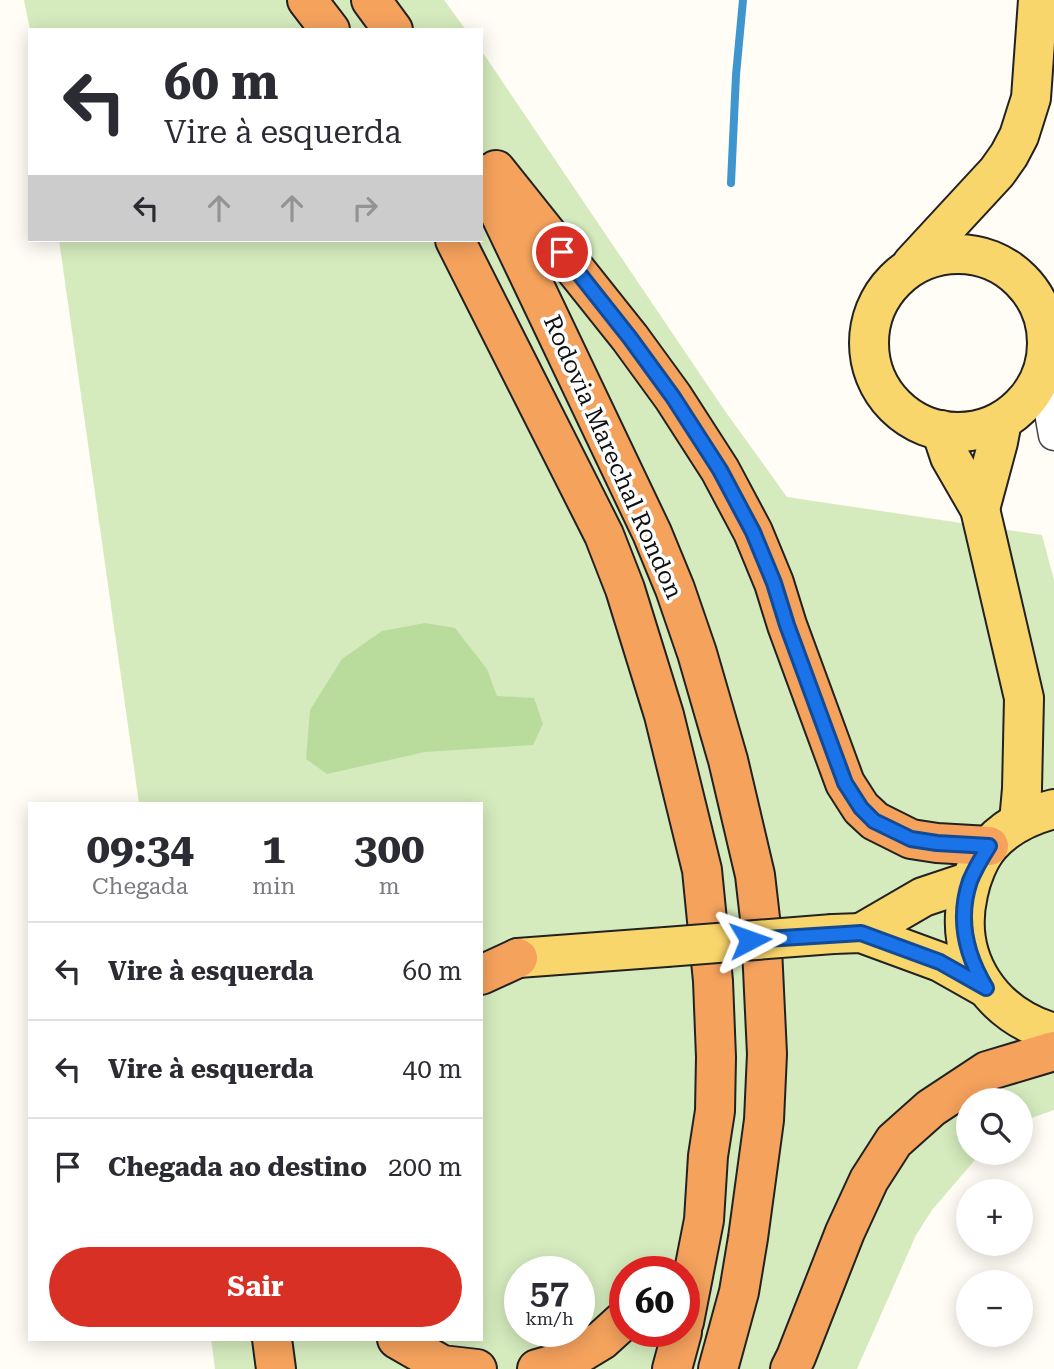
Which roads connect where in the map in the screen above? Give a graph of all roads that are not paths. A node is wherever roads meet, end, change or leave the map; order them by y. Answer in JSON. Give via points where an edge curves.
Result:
{"nodes":[{"id":1,"x":307,"y":0,"type":"edge"},
{"id":2,"x":371,"y":0,"type":"edge"},
{"id":3,"x":1038,"y":0,"type":"edge"},
{"id":4,"x":328,"y":28,"type":"edge"},
{"id":5,"x":392,"y":28,"type":"edge"},
{"id":6,"x":483,"y":154,"type":"edge"},
{"id":7,"x":483,"y":178,"type":"edge"},
{"id":8,"x":456,"y":242,"type":"edge"},
{"id":9,"x":908,"y":268,"type":"junction"},
{"id":10,"x":1049,"y":329,"type":"edge"},
{"id":11,"x":1002,"y":421,"type":"junction"},
{"id":12,"x":941,"y":430,"type":"junction"},
{"id":13,"x":1054,"y":435,"type":"edge"},
{"id":14,"x":981,"y":509,"type":"junction"},
{"id":15,"x":1024,"y":698,"type":"junction"},
{"id":16,"x":1054,"y":738,"type":"edge"},
{"id":17,"x":1037,"y":815,"type":"edge"},
{"id":18,"x":989,"y":846,"type":"junction"},
{"id":19,"x":971,"y":881,"type":"junction"},
{"id":20,"x":847,"y":933,"type":"junction"},
{"id":21,"x":500,"y":959,"type":"edge"},
{"id":22,"x":483,"y":973,"type":"edge"},
{"id":23,"x":986,"y":988,"type":"junction"},
{"id":24,"x":1054,"y":1034,"type":"edge"},
{"id":25,"x":1054,"y":1051,"type":"edge"},
{"id":26,"x":708,"y":1156,"type":"junction"},
{"id":27,"x":675,"y":1256,"type":"edge"},
{"id":28,"x":697,"y":1256,"type":"edge"},
{"id":29,"x":609,"y":1334,"type":"edge"},
{"id":30,"x":272,"y":1341,"type":"edge"},
{"id":31,"x":400,"y":1341,"type":"edge"},
{"id":32,"x":678,"y":1347,"type":"edge"},
{"id":33,"x":276,"y":1369,"type":"edge"},
{"id":34,"x":477,"y":1369,"type":"edge"},
{"id":35,"x":537,"y":1369,"type":"edge"},
{"id":36,"x":672,"y":1369,"type":"edge"},
{"id":37,"x":718,"y":1369,"type":"edge"},
{"id":38,"x":790,"y":1369,"type":"edge"}],
"edges":[{"from":1,"to":4,"type":"highway"},
{"from":2,"to":5,"type":"highway"},
{"from":3,"to":9,"type":"main road","via":[[1031,98],[1019,136],[988,184]]},
{"from":6,"to":18,"type":"highway","via":[[630,338],[720,470],[753,532],[845,783],[861,808],[874,821],[911,839]]},
{"from":7,"to":37,"type":"highway","name":"Rodovia Marechal Rondon","via":[[675,589],[728,760],[755,875],[767,1054],[764,1120],[739,1292]]},
{"from":8,"to":26,"type":"highway","name":"Rodovia Marechal Rondon","via":[[604,535],[664,715],[702,870],[716,1057]]},
{"from":9,"to":10,"type":"main road","via":[[931,257],[982,256],[1026,283]]},
{"from":9,"to":12,"type":"main road","via":[[889,286],[876,308],[869,334],[871,360],[895,405],[916,421]]},
{"from":10,"to":11,"type":"main road","via":[[1038,384]]},
{"from":10,"to":13,"type":"street","via":[[1049,407]]},
{"from":11,"to":12,"type":"main road","via":[[982,429]]},
{"from":11,"to":14,"type":"main road"},
{"from":12,"to":14,"type":"main road","via":[[950,457]]},
{"from":14,"to":15,"type":"main road"},
{"from":15,"to":16,"type":"main road"},
{"from":15,"to":17,"type":"main road","via":[[1023,789]]},
{"from":17,"to":18,"type":"main road"},
{"from":18,"to":19,"type":"main road"},
{"from":19,"to":20,"type":"main road","via":[[923,897]]},
{"from":19,"to":23,"type":"main road","via":[[964,929],[975,970]]},
{"from":20,"to":21,"type":"main road","bridge":true},
{"from":20,"to":23,"type":"main road","via":[[940,962]]},
{"from":21,"to":22,"type":"highway"},
{"from":23,"to":24,"type":"main road","via":[[1017,1018]]},
{"from":25,"to":38,"type":"highway","via":[[987,1071],[931,1108],[894,1141],[869,1180],[845,1232]]},
{"from":26,"to":27,"type":"highway","via":[[689,1231]]},
{"from":26,"to":28,"type":"highway","name":"Rodovia Marechal Rondon"},
{"from":29,"to":35,"type":"highway","via":[[569,1360]]},
{"from":30,"to":33,"type":"highway"},
{"from":31,"to":34,"type":"highway","via":[[442,1365]]},
{"from":32,"to":36,"type":"highway"}]}
